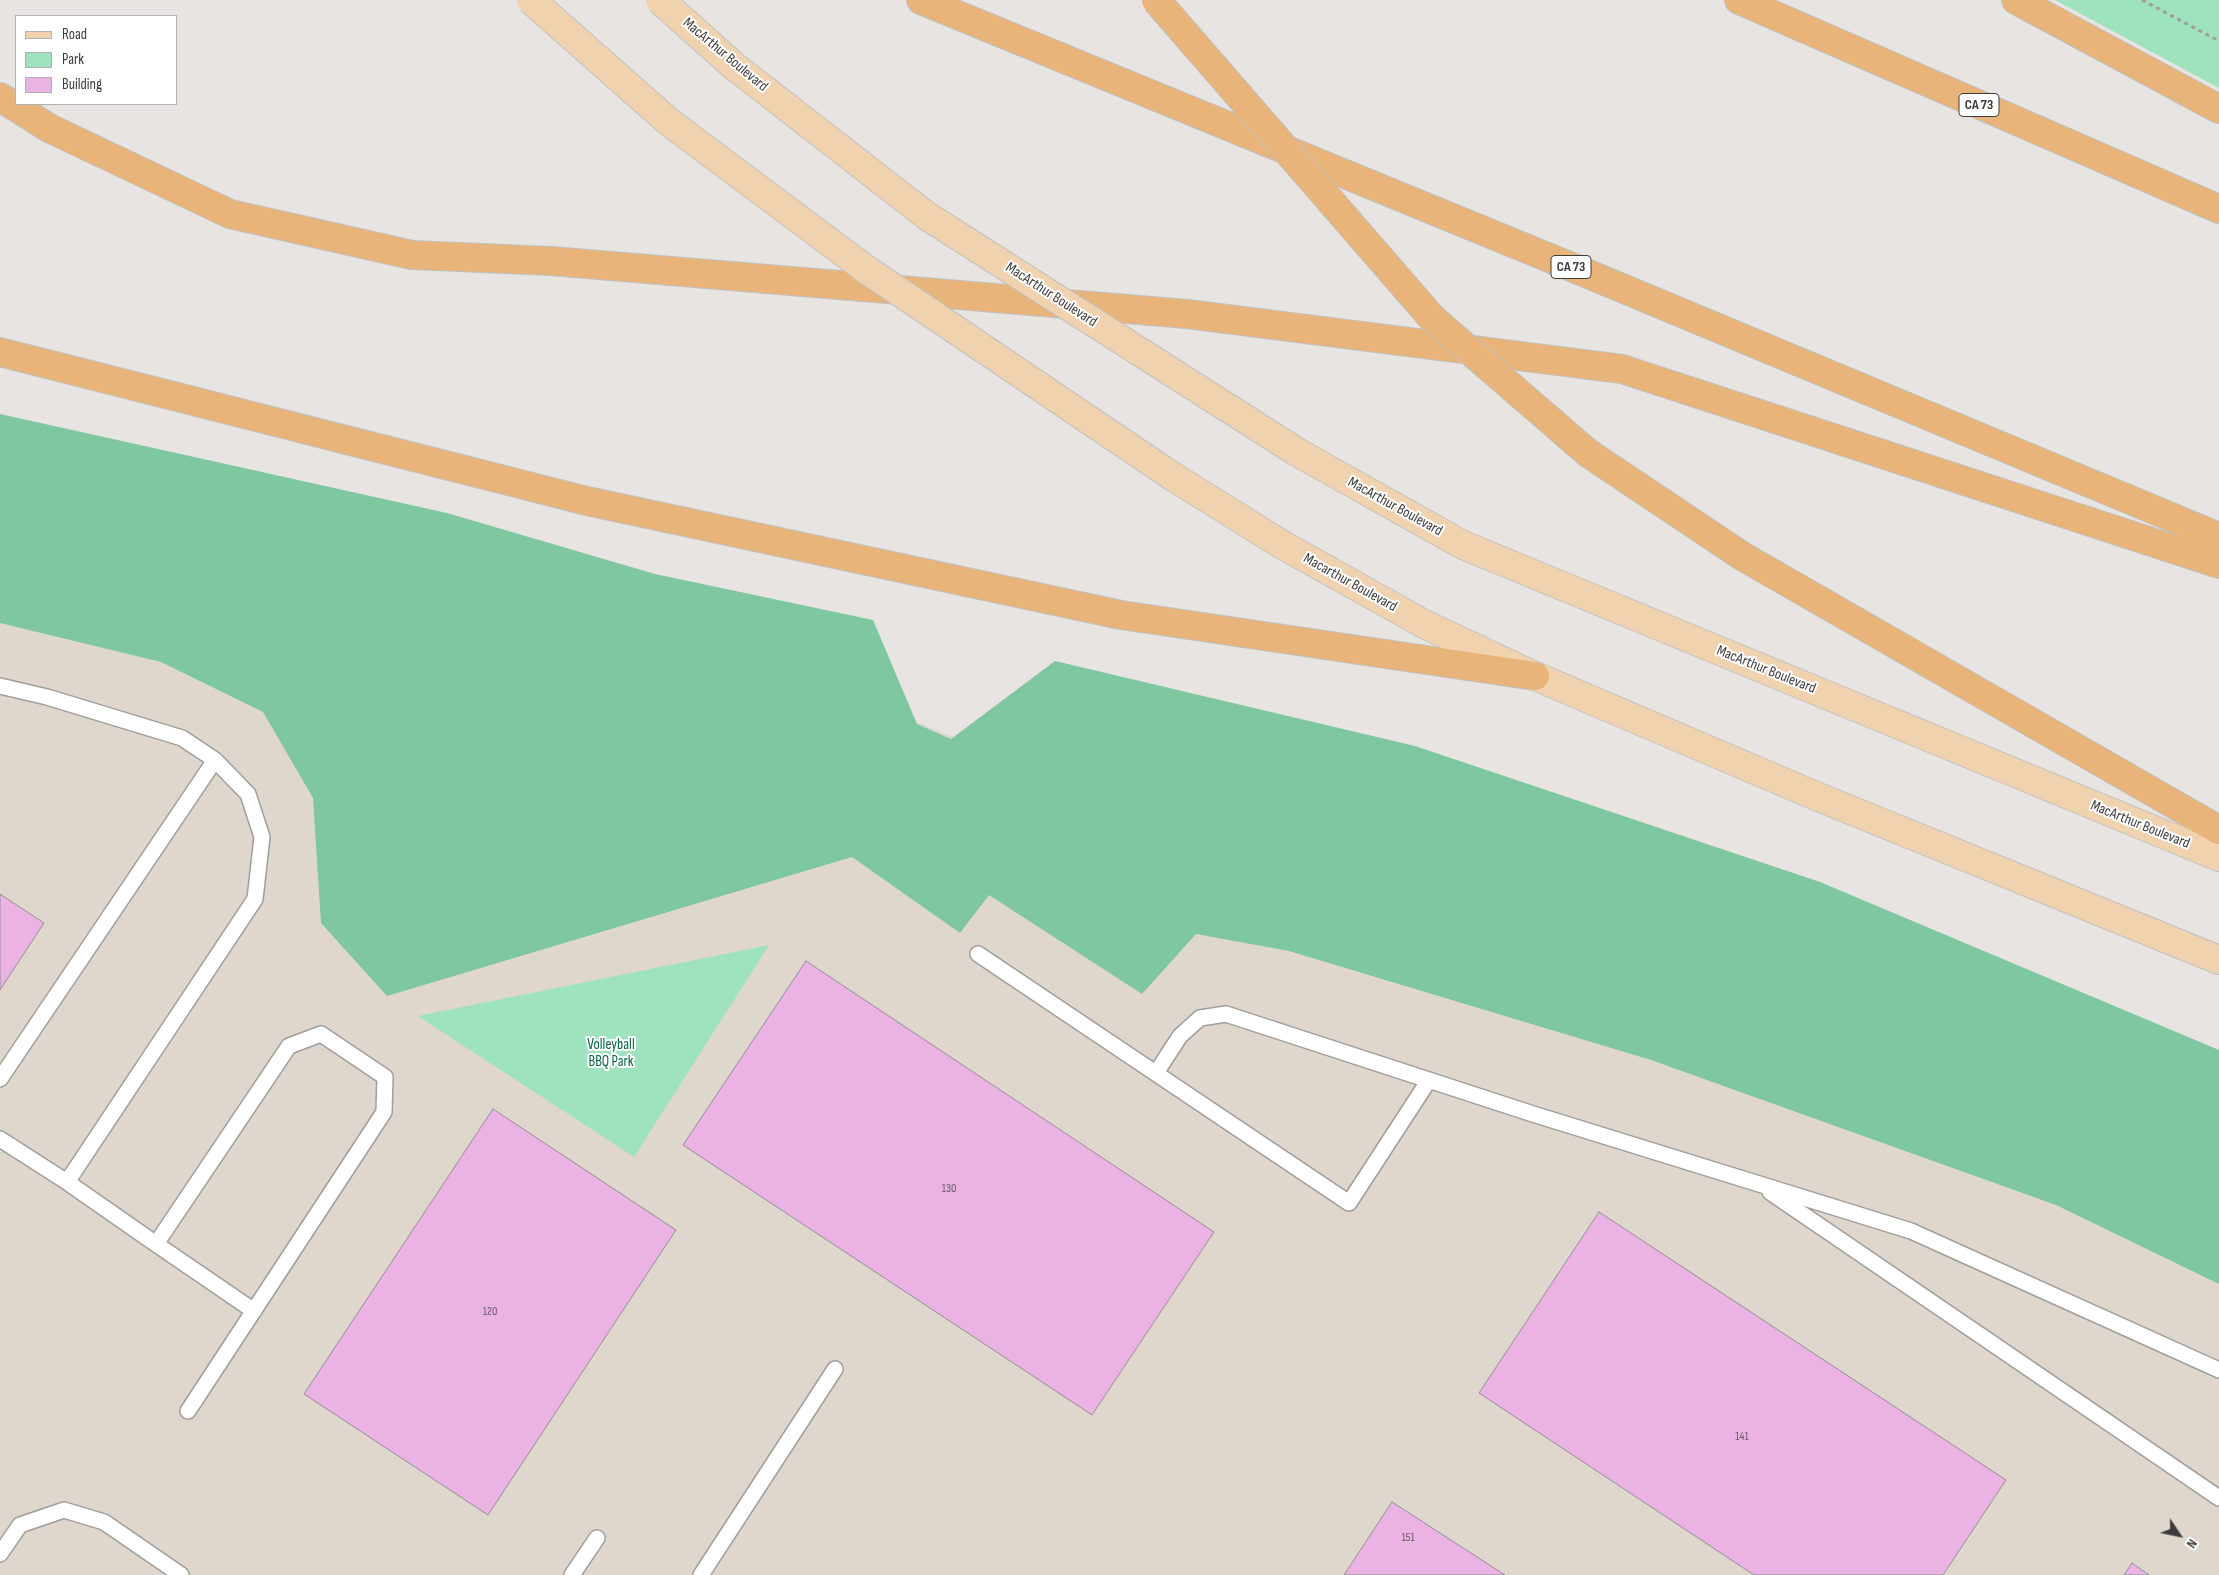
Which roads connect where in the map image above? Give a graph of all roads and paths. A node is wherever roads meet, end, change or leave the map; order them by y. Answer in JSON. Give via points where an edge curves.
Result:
{"nodes":[{"id":1,"x":532,"y":0,"type":"edge"},
{"id":2,"x":660,"y":0,"type":"edge"},
{"id":3,"x":921,"y":0,"type":"edge"},
{"id":4,"x":1156,"y":0,"type":"edge"},
{"id":5,"x":1739,"y":0,"type":"edge"},
{"id":6,"x":2016,"y":0,"type":"edge"},
{"id":7,"x":2142,"y":0,"type":"edge"},
{"id":8,"x":2219,"y":41,"type":"edge"},
{"id":9,"x":0,"y":97,"type":"edge"},
{"id":10,"x":2219,"y":109,"type":"edge"},
{"id":11,"x":2219,"y":210,"type":"edge"},
{"id":12,"x":0,"y":352,"type":"edge"},
{"id":13,"x":2219,"y":537,"type":"edge"},
{"id":14,"x":2219,"y":564,"type":"edge"},
{"id":15,"x":1535,"y":676,"type":"junction"},
{"id":16,"x":0,"y":686,"type":"edge"},
{"id":17,"x":215,"y":760,"type":"junction"},
{"id":18,"x":2219,"y":830,"type":"edge"},
{"id":19,"x":2219,"y":857,"type":"edge"},
{"id":20,"x":978,"y":954,"type":"dead end"},
{"id":21,"x":2219,"y":960,"type":"edge"},
{"id":22,"x":1156,"y":1073,"type":"junction"},
{"id":23,"x":0,"y":1079,"type":"edge"},
{"id":24,"x":1429,"y":1080,"type":"junction"},
{"id":25,"x":0,"y":1139,"type":"edge"},
{"id":26,"x":67,"y":1182,"type":"junction"},
{"id":27,"x":1757,"y":1184,"type":"junction"},
{"id":28,"x":156,"y":1244,"type":"junction"},
{"id":29,"x":254,"y":1311,"type":"junction"},
{"id":30,"x":835,"y":1369,"type":"dead end"},
{"id":31,"x":2219,"y":1370,"type":"edge"},
{"id":32,"x":188,"y":1411,"type":"dead end"},
{"id":33,"x":2219,"y":1498,"type":"edge"},
{"id":34,"x":597,"y":1538,"type":"dead end"},
{"id":35,"x":0,"y":1554,"type":"edge"},
{"id":36,"x":181,"y":1575,"type":"edge"},
{"id":37,"x":572,"y":1575,"type":"edge"},
{"id":38,"x":701,"y":1575,"type":"edge"}],
"edges":[{"from":1,"to":15,"type":"main road","name":"Macarthur Boulevard","bridge":true,"via":[[669,122],[867,270],[1172,476],[1281,544],[1424,624]]},
{"from":2,"to":19,"type":"main road","name":"MacArthur Boulevard","bridge":true,"via":[[734,66],[927,216],[1297,452],[1463,545]]},
{"from":3,"to":13,"type":"highway","number":"CA 73"},
{"from":4,"to":18,"type":"highway","bridge":true,"via":[[1432,318],[1588,452],[1742,556]]},
{"from":5,"to":11,"type":"highway","number":"CA 73"},
{"from":6,"to":10,"type":"highway"},
{"from":7,"to":8,"type":"path"},
{"from":9,"to":14,"type":"highway","via":[[50,128],[230,214],[412,255],[551,261],[1187,314],[1622,369]]},
{"from":12,"to":15,"type":"highway","via":[[587,501],[1112,613]]},
{"from":15,"to":21,"type":"main road","via":[[1816,796]]},
{"from":16,"to":17,"type":"lane","via":[[182,738]]},
{"from":17,"to":23,"type":"lane"},
{"from":17,"to":26,"type":"lane","via":[[248,794],[262,837],[255,899]]},
{"from":20,"to":22,"type":"lane"},
{"from":22,"to":24,"type":"lane","via":[[1180,1036],[1200,1018],[1226,1014]]},
{"from":22,"to":24,"type":"lane","via":[[1350,1203]]},
{"from":24,"to":27,"type":"lane"},
{"from":25,"to":26,"type":"lane"},
{"from":26,"to":28,"type":"lane"},
{"from":27,"to":31,"type":"lane","via":[[1911,1231]]},
{"from":27,"to":33,"type":"lane"},
{"from":28,"to":29,"type":"lane"},
{"from":28,"to":29,"type":"lane","via":[[289,1046],[321,1034],[385,1077],[384,1112]]},
{"from":29,"to":32,"type":"lane"},
{"from":30,"to":38,"type":"lane"},
{"from":34,"to":37,"type":"lane"},
{"from":35,"to":36,"type":"lane","via":[[20,1525],[64,1510],[104,1522]]}]}
